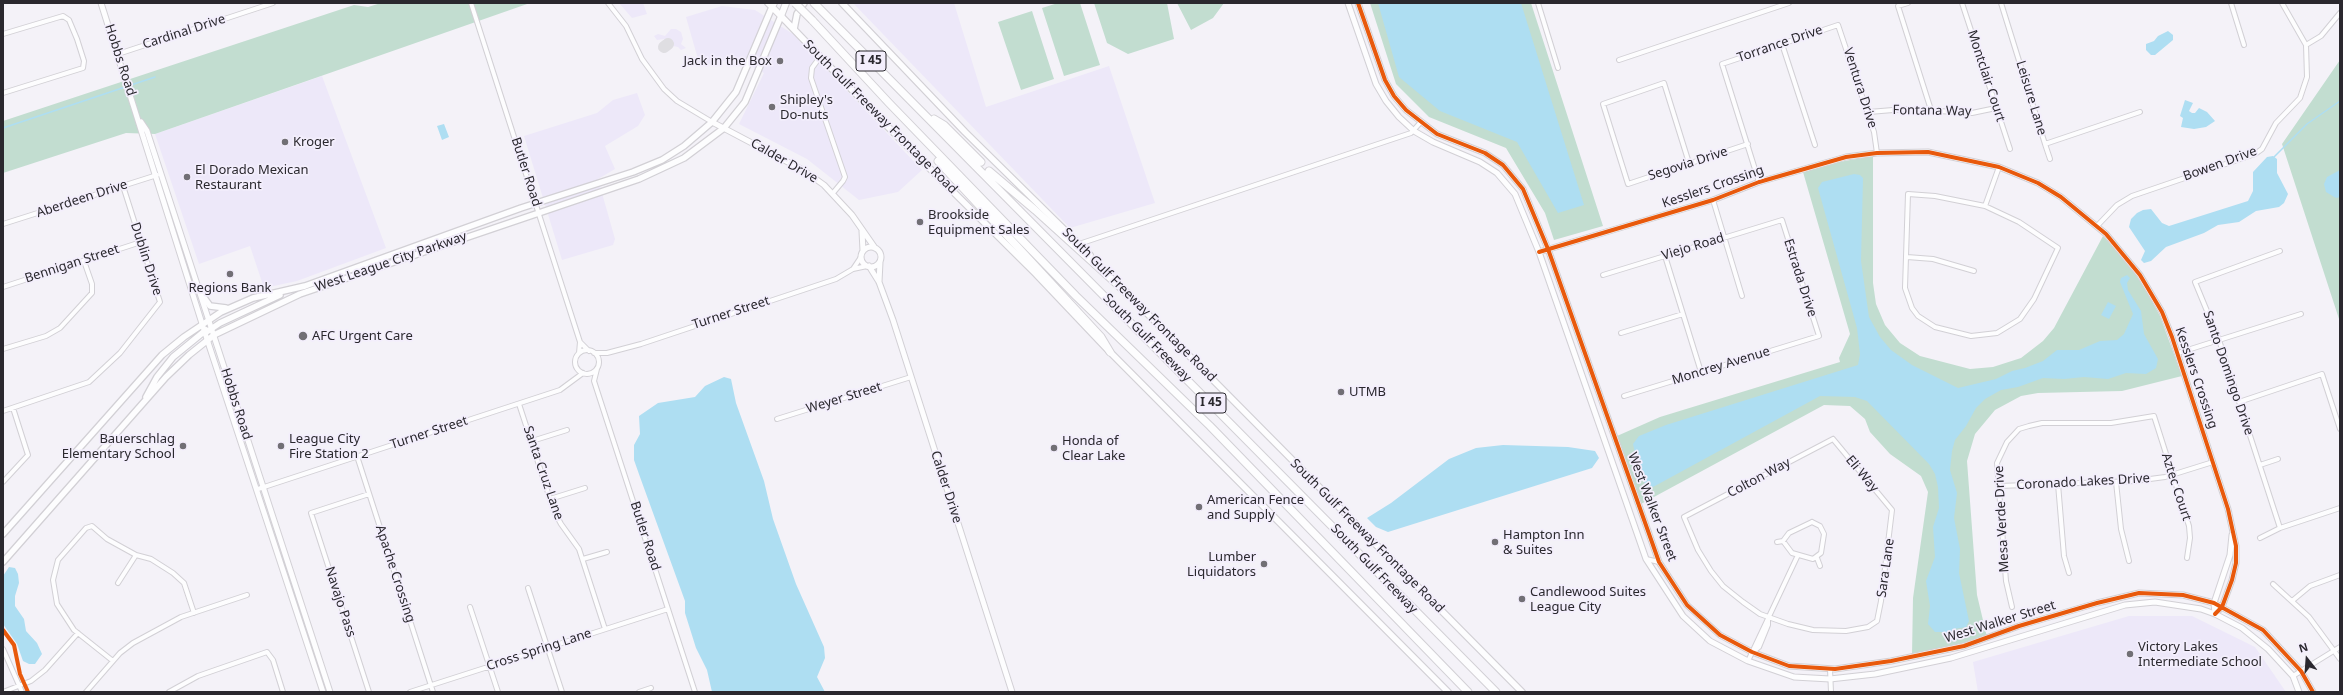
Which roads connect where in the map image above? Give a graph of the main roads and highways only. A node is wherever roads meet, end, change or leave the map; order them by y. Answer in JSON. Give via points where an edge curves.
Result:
{"nodes":[{"id":1,"x":786,"y":3,"type":"edge"},
{"id":2,"x":795,"y":3,"type":"edge"},
{"id":3,"x":804,"y":3,"type":"edge"},
{"id":4,"x":842,"y":3,"type":"edge"},
{"id":5,"x":771,"y":4,"type":"edge"},
{"id":6,"x":816,"y":5,"type":"edge"},
{"id":7,"x":780,"y":16,"type":"junction"},
{"id":8,"x":794,"y":29,"type":"junction"},
{"id":9,"x":871,"y":84,"type":"junction"},
{"id":10,"x":925,"y":114,"type":"junction"},
{"id":11,"x":450,"y":233,"type":"junction"},
{"id":12,"x":452,"y":241,"type":"junction"},
{"id":13,"x":382,"y":258,"type":"junction"},
{"id":14,"x":382,"y":266,"type":"junction"},
{"id":15,"x":305,"y":286,"type":"junction"},
{"id":16,"x":200,"y":292,"type":"road end"},
{"id":17,"x":1130,"y":296,"type":"junction"},
{"id":18,"x":228,"y":308,"type":"junction"},
{"id":19,"x":1110,"y":352,"type":"junction"},
{"id":20,"x":141,"y":406,"type":"junction"},
{"id":21,"x":3,"y":534,"type":"edge"},
{"id":22,"x":3,"y":562,"type":"edge"},
{"id":23,"x":1448,"y":692,"type":"edge"},
{"id":24,"x":1468,"y":692,"type":"edge"},
{"id":25,"x":1496,"y":692,"type":"edge"},
{"id":26,"x":1522,"y":692,"type":"edge"}],
"edges":[{"from":1,"to":7,"type":"main road","name":"West League City Parkway"},
{"from":2,"to":9,"type":"highway","name":"South Gulf Freeway","number":"I 45","bridge":true},
{"from":3,"to":8,"type":"main road","via":[[797,14]]},
{"from":4,"to":17,"type":"main road","name":"South Gulf Freeway Frontage Road","via":[[965,132]]},
{"from":5,"to":7,"type":"main road","name":"South Gulf Freeway Frontage Road"},
{"from":5,"to":11,"type":"main road","name":"West League City Parkway","via":[[736,92],[712,122],[684,146],[662,160],[633,172]]},
{"from":6,"to":10,"type":"highway","name":"South Gulf Freeway","number":"I 45"},
{"from":7,"to":8,"type":"main road","name":"South Gulf Freeway Frontage Road"},
{"from":7,"to":12,"type":"main road","name":"West League City Parkway","via":[[745,102],[724,128],[684,158],[657,171]]},
{"from":8,"to":19,"type":"main road","name":"South Gulf Freeway Frontage Road"},
{"from":9,"to":19,"type":"highway","via":[[897,117],[1101,337]]},
{"from":9,"to":24,"type":"highway","name":"South Gulf Freeway","number":"I 45","via":[[1076,296],[1210,426]]},
{"from":10,"to":17,"type":"highway","via":[[944,125],[994,176]]},
{"from":10,"to":25,"type":"highway","name":"South Gulf Freeway","number":"I 45"},
{"from":11,"to":12,"type":"main road"},
{"from":11,"to":13,"type":"main road","name":"West League City Parkway"},
{"from":12,"to":14,"type":"main road","name":"West League City Parkway"},
{"from":13,"to":14,"type":"main road"},
{"from":13,"to":15,"type":"main road","name":"West League City Parkway"},
{"from":14,"to":20,"type":"main road","name":"West League City Parkway","via":[[300,294],[214,335],[172,372]]},
{"from":15,"to":18,"type":"main road","name":"West League City Parkway","via":[[253,298]]},
{"from":15,"to":20,"type":"main road","via":[[275,297],[205,332],[167,364]]},
{"from":16,"to":18,"type":"main road","via":[[213,308]]},
{"from":17,"to":26,"type":"main road","name":"South Gulf Freeway Frontage Road"},
{"from":18,"to":21,"type":"main road","name":"West League City Parkway","via":[[209,319],[162,355]]},
{"from":19,"to":23,"type":"main road","name":"South Gulf Freeway Frontage Road"},
{"from":20,"to":22,"type":"main road","name":"West League City Parkway"}]}
